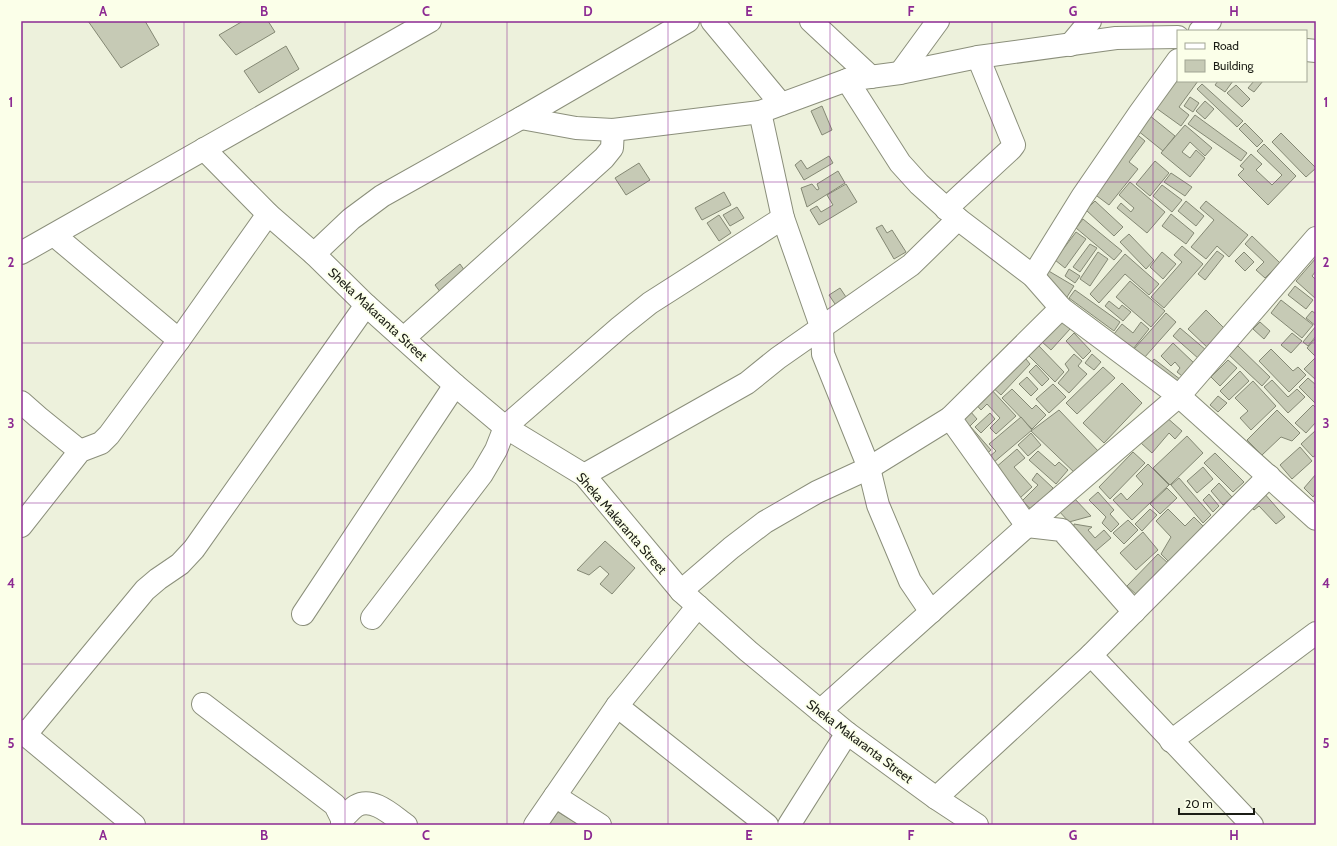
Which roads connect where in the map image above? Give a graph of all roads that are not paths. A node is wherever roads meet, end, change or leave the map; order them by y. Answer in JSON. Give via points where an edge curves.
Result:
{"nodes":[{"id":1,"x":430,"y":21,"type":"edge"},
{"id":2,"x":688,"y":21,"type":"edge"},
{"id":3,"x":712,"y":21,"type":"edge"},
{"id":4,"x":811,"y":21,"type":"edge"},
{"id":5,"x":938,"y":21,"type":"edge"},
{"id":6,"x":1090,"y":21,"type":"edge"},
{"id":7,"x":1210,"y":21,"type":"edge"},
{"id":8,"x":1201,"y":30,"type":"edge"},
{"id":9,"x":1177,"y":37,"type":"edge"},
{"id":10,"x":1070,"y":45,"type":"junction"},
{"id":11,"x":978,"y":57,"type":"junction"},
{"id":12,"x":1177,"y":61,"type":"edge"},
{"id":13,"x":900,"y":73,"type":"junction"},
{"id":14,"x":871,"y":77,"type":"junction"},
{"id":15,"x":847,"y":80,"type":"junction"},
{"id":16,"x":781,"y":104,"type":"junction"},
{"id":17,"x":760,"y":112,"type":"junction"},
{"id":18,"x":521,"y":118,"type":"junction"},
{"id":19,"x":613,"y":130,"type":"junction"},
{"id":20,"x":204,"y":149,"type":"junction"},
{"id":21,"x":268,"y":214,"type":"junction"},
{"id":22,"x":952,"y":214,"type":"junction"},
{"id":23,"x":783,"y":218,"type":"junction"},
{"id":24,"x":54,"y":235,"type":"junction"},
{"id":25,"x":1316,"y":238,"type":"edge"},
{"id":26,"x":21,"y":253,"type":"edge"},
{"id":27,"x":314,"y":254,"type":"junction"},
{"id":28,"x":1033,"y":276,"type":"junction"},
{"id":29,"x":366,"y":305,"type":"junction"},
{"id":30,"x":1061,"y":308,"type":"junction"},
{"id":31,"x":822,"y":329,"type":"junction"},
{"id":32,"x":404,"y":338,"type":"junction"},
{"id":33,"x":179,"y":340,"type":"junction"},
{"id":34,"x":455,"y":385,"type":"junction"},
{"id":35,"x":1180,"y":396,"type":"junction"},
{"id":36,"x":21,"y":402,"type":"edge"},
{"id":37,"x":950,"y":418,"type":"junction"},
{"id":38,"x":505,"y":427,"type":"junction"},
{"id":39,"x":80,"y":451,"type":"junction"},
{"id":40,"x":869,"y":468,"type":"junction"},
{"id":41,"x":584,"y":475,"type":"junction"},
{"id":42,"x":1269,"y":476,"type":"junction"},
{"id":43,"x":1315,"y":517,"type":"edge"},
{"id":44,"x":21,"y":526,"type":"edge"},
{"id":45,"x":1027,"y":526,"type":"junction"},
{"id":46,"x":681,"y":591,"type":"junction"},
{"id":47,"x":698,"y":606,"type":"junction"},
{"id":48,"x":931,"y":612,"type":"junction"},
{"id":49,"x":1134,"y":612,"type":"junction"},
{"id":50,"x":303,"y":614,"type":"dead end"},
{"id":51,"x":372,"y":618,"type":"dead end"},
{"id":52,"x":1316,"y":633,"type":"edge"},
{"id":53,"x":1091,"y":655,"type":"junction"},
{"id":54,"x":203,"y":704,"type":"dead end"},
{"id":55,"x":617,"y":706,"type":"junction"},
{"id":56,"x":820,"y":711,"type":"junction"},
{"id":57,"x":23,"y":733,"type":"edge"},
{"id":58,"x":847,"y":733,"type":"junction"},
{"id":59,"x":1171,"y":741,"type":"junction"},
{"id":60,"x":556,"y":796,"type":"junction"},
{"id":61,"x":936,"y":798,"type":"junction"},
{"id":62,"x":342,"y":822,"type":"edge"},
{"id":63,"x":965,"y":822,"type":"edge"},
{"id":64,"x":134,"y":825,"type":"edge"},
{"id":65,"x":406,"y":825,"type":"edge"},
{"id":66,"x":535,"y":825,"type":"edge"},
{"id":67,"x":600,"y":825,"type":"edge"},
{"id":68,"x":767,"y":825,"type":"edge"},
{"id":69,"x":789,"y":825,"type":"edge"},
{"id":70,"x":1252,"y":825,"type":"edge"}],
"edges":[{"from":1,"to":20,"type":"street"},
{"from":2,"to":18,"type":"street"},
{"from":3,"to":16,"type":"street"},
{"from":4,"to":14,"type":"street"},
{"from":5,"to":13,"type":"street"},
{"from":6,"to":10,"type":"street"},
{"from":7,"to":8,"type":"street"},
{"from":9,"to":10,"type":"street","via":[[1116,38]]},
{"from":10,"to":11,"type":"street"},
{"from":11,"to":13,"type":"street"},
{"from":11,"to":22,"type":"street","via":[[1014,145]]},
{"from":12,"to":28,"type":"street","via":[[1082,197]]},
{"from":13,"to":14,"type":"street"},
{"from":14,"to":15,"type":"street"},
{"from":15,"to":16,"type":"street"},
{"from":15,"to":22,"type":"street","via":[[900,163]]},
{"from":16,"to":17,"type":"street"},
{"from":17,"to":19,"type":"street"},
{"from":17,"to":23,"type":"street"},
{"from":18,"to":19,"type":"street","via":[[576,128]]},
{"from":18,"to":27,"type":"street","via":[[382,196],[351,218]]},
{"from":19,"to":32,"type":"street","via":[[612,148],[604,158]]},
{"from":20,"to":21,"type":"street","name":"Sheka Makaranta Street"},
{"from":20,"to":24,"type":"street"},
{"from":21,"to":27,"type":"street","name":"Sheka Makaranta Street"},
{"from":21,"to":33,"type":"street"},
{"from":22,"to":28,"type":"street"},
{"from":22,"to":31,"type":"street","via":[[911,265]]},
{"from":23,"to":31,"type":"street"},
{"from":23,"to":38,"type":"street","via":[[650,302]]},
{"from":24,"to":26,"type":"street"},
{"from":24,"to":33,"type":"street"},
{"from":25,"to":35,"type":"street"},
{"from":27,"to":29,"type":"street","name":"Sheka Makaranta Street"},
{"from":28,"to":30,"type":"street"},
{"from":29,"to":32,"type":"street","name":"Sheka Makaranta Street"},
{"from":29,"to":57,"type":"street","via":[[194,549],[180,564],[145,590]]},
{"from":30,"to":35,"type":"street"},
{"from":30,"to":37,"type":"street"},
{"from":31,"to":40,"type":"street","via":[[823,354]]},
{"from":31,"to":41,"type":"street","via":[[778,358],[747,383]]},
{"from":32,"to":34,"type":"street","name":"Sheka Makaranta Street"},
{"from":33,"to":39,"type":"street","via":[[109,435],[101,443]]},
{"from":34,"to":38,"type":"street","name":"Sheka Makaranta Street"},
{"from":34,"to":50,"type":"street"},
{"from":35,"to":42,"type":"street"},
{"from":35,"to":45,"type":"street"},
{"from":36,"to":39,"type":"street"},
{"from":37,"to":40,"type":"street"},
{"from":37,"to":45,"type":"street"},
{"from":38,"to":41,"type":"street","name":"Sheka Makaranta Street"},
{"from":38,"to":51,"type":"street","via":[[496,450],[482,474]]},
{"from":39,"to":44,"type":"street"},
{"from":40,"to":46,"type":"street","via":[[817,492],[766,522]]},
{"from":40,"to":48,"type":"street","via":[[878,505],[910,581]]},
{"from":41,"to":46,"type":"street","name":"Sheka Makaranta Street"},
{"from":42,"to":43,"type":"street"},
{"from":42,"to":49,"type":"street"},
{"from":45,"to":48,"type":"street"},
{"from":45,"to":49,"type":"street","via":[[1062,530]]},
{"from":46,"to":47,"type":"street","name":"Sheka Makaranta Street"},
{"from":47,"to":55,"type":"street"},
{"from":47,"to":56,"type":"street","name":"Sheka Makaranta Street","via":[[748,652]]},
{"from":48,"to":56,"type":"street"},
{"from":49,"to":53,"type":"street"},
{"from":52,"to":59,"type":"street"},
{"from":53,"to":59,"type":"street"},
{"from":53,"to":61,"type":"street"},
{"from":54,"to":62,"type":"street","via":[[335,805]]},
{"from":55,"to":60,"type":"street"},
{"from":55,"to":68,"type":"street"},
{"from":56,"to":58,"type":"street","name":"Sheka Makaranta Street"},
{"from":57,"to":64,"type":"street"},
{"from":58,"to":61,"type":"street","name":"Sheka Makaranta Street"},
{"from":58,"to":69,"type":"street"},
{"from":59,"to":70,"type":"street"},
{"from":60,"to":66,"type":"street"},
{"from":60,"to":67,"type":"street"},
{"from":61,"to":63,"type":"street","name":"Sheka Makaranta Street"},
{"from":62,"to":65,"type":"street","via":[[357,806],[368,803],[377,805]]}]}
